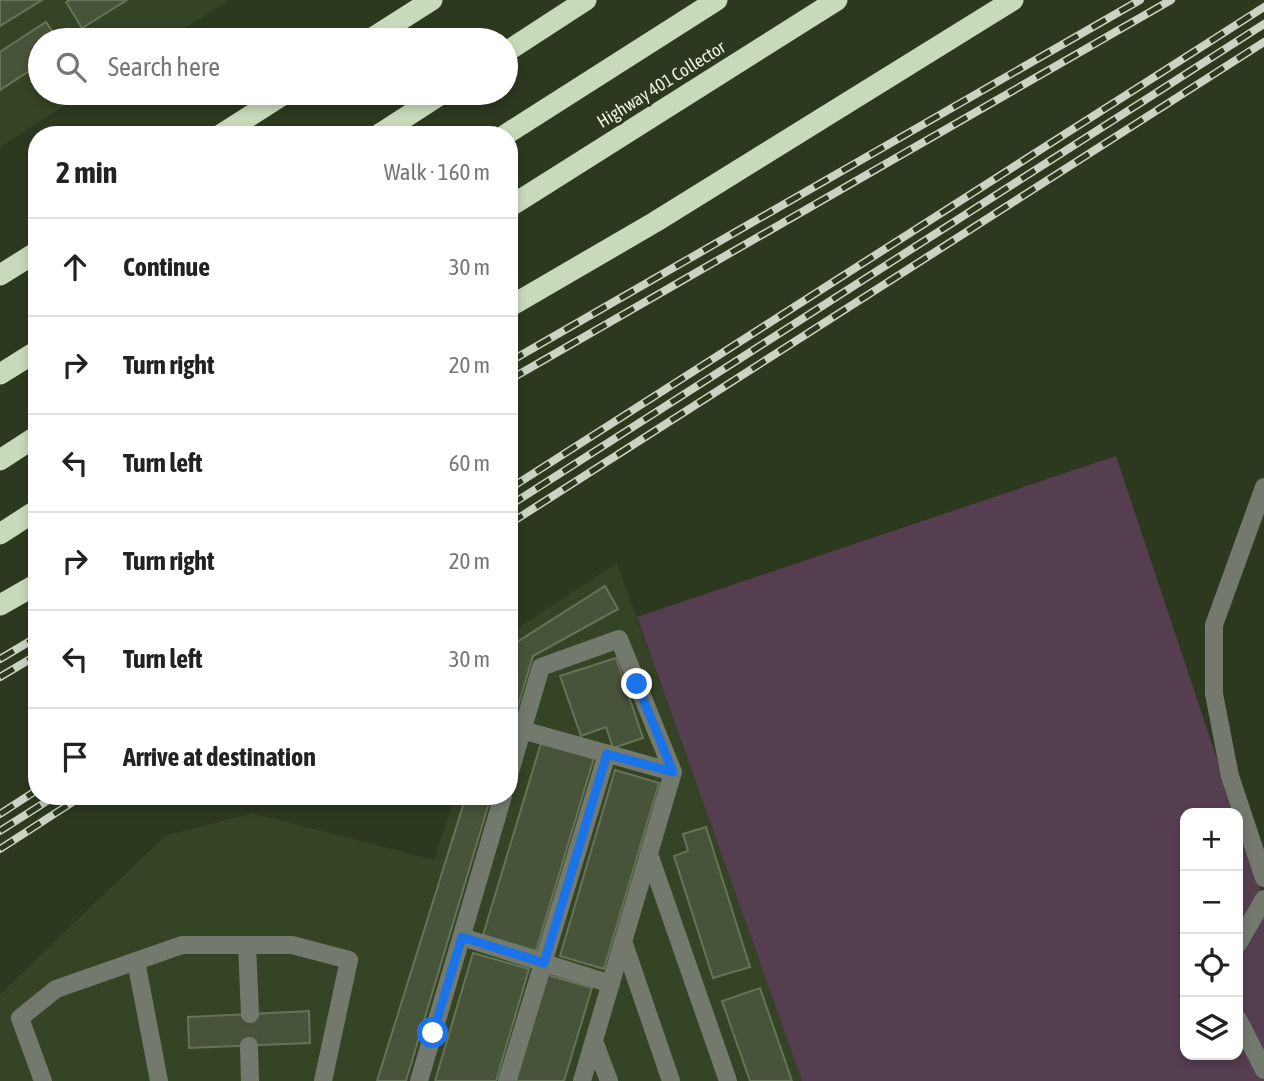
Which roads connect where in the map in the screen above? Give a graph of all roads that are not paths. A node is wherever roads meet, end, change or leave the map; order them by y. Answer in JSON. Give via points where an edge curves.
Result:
{"nodes":[{"id":1,"x":432,"y":0,"type":"edge"},
{"id":2,"x":586,"y":0,"type":"edge"},
{"id":3,"x":717,"y":0,"type":"edge"},
{"id":4,"x":837,"y":0,"type":"edge"},
{"id":5,"x":1013,"y":0,"type":"edge"},
{"id":6,"x":388,"y":28,"type":"edge"},
{"id":7,"x":518,"y":44,"type":"edge"},
{"id":8,"x":267,"y":105,"type":"edge"},
{"id":9,"x":424,"y":105,"type":"edge"},
{"id":10,"x":234,"y":126,"type":"edge"},
{"id":11,"x":392,"y":126,"type":"edge"},
{"id":12,"x":518,"y":127,"type":"edge"},
{"id":13,"x":518,"y":201,"type":"edge"},
{"id":14,"x":28,"y":258,"type":"edge"},
{"id":15,"x":0,"y":275,"type":"edge"},
{"id":16,"x":518,"y":302,"type":"edge"},
{"id":17,"x":28,"y":357,"type":"edge"},
{"id":18,"x":0,"y":374,"type":"edge"},
{"id":19,"x":28,"y":442,"type":"edge"},
{"id":20,"x":0,"y":460,"type":"edge"},
{"id":21,"x":1264,"y":487,"type":"edge"},
{"id":22,"x":28,"y":516,"type":"edge"},
{"id":23,"x":0,"y":534,"type":"edge"},
{"id":24,"x":28,"y":589,"type":"edge"},
{"id":25,"x":0,"y":605,"type":"edge"},
{"id":26,"x":522,"y":730,"type":"junction"},
{"id":27,"x":518,"y":744,"type":"edge"},
{"id":28,"x":607,"y":754,"type":"junction"},
{"id":29,"x":673,"y":772,"type":"junction"},
{"id":30,"x":500,"y":805,"type":"edge"},
{"id":31,"x":649,"y":854,"type":"junction"},
{"id":32,"x":1264,"y":878,"type":"edge"},
{"id":33,"x":1264,"y":899,"type":"edge"},
{"id":34,"x":1243,"y":935,"type":"edge"},
{"id":35,"x":462,"y":937,"type":"junction"},
{"id":36,"x":623,"y":941,"type":"junction"},
{"id":37,"x":247,"y":945,"type":"junction"},
{"id":38,"x":136,"y":961,"type":"junction"},
{"id":39,"x":544,"y":963,"type":"junction"},
{"id":40,"x":611,"y":984,"type":"junction"},
{"id":41,"x":250,"y":1014,"type":"tunnel mouth"},
{"id":42,"x":1243,"y":1029,"type":"edge"},
{"id":43,"x":594,"y":1041,"type":"junction"},
{"id":44,"x":249,"y":1046,"type":"tunnel mouth"},
{"id":45,"x":1264,"y":1070,"type":"edge"},
{"id":46,"x":43,"y":1081,"type":"edge"},
{"id":47,"x":159,"y":1081,"type":"edge"},
{"id":48,"x":250,"y":1081,"type":"edge"},
{"id":49,"x":323,"y":1081,"type":"edge"},
{"id":50,"x":419,"y":1081,"type":"edge"},
{"id":51,"x":507,"y":1081,"type":"edge"},
{"id":52,"x":582,"y":1081,"type":"edge"},
{"id":53,"x":609,"y":1081,"type":"edge"},
{"id":54,"x":671,"y":1081,"type":"edge"},
{"id":55,"x":728,"y":1081,"type":"edge"}],
"edges":[{"from":1,"to":6,"type":"highway"},
{"from":2,"to":7,"type":"highway"},
{"from":3,"to":12,"type":"highway"},
{"from":4,"to":13,"type":"highway","name":"Highway 401 Collector"},
{"from":5,"to":16,"type":"highway"},
{"from":8,"to":10,"type":"highway"},
{"from":9,"to":11,"type":"highway"},
{"from":14,"to":15,"type":"highway"},
{"from":17,"to":18,"type":"highway"},
{"from":19,"to":20,"type":"highway"},
{"from":21,"to":32,"type":"lane","via":[[1214,625],[1214,694],[1230,776]]},
{"from":22,"to":23,"type":"highway"},
{"from":24,"to":25,"type":"highway"},
{"from":26,"to":27,"type":"lane"},
{"from":26,"to":28,"type":"lane"},
{"from":26,"to":29,"type":"lane","via":[[541,667],[619,639]]},
{"from":28,"to":29,"type":"lane"},
{"from":28,"to":39,"type":"lane"},
{"from":29,"to":31,"type":"lane"},
{"from":30,"to":35,"type":"lane"},
{"from":31,"to":36,"type":"lane"},
{"from":31,"to":55,"type":"lane"},
{"from":33,"to":34,"type":"lane"},
{"from":35,"to":39,"type":"lane"},
{"from":35,"to":50,"type":"lane"},
{"from":36,"to":40,"type":"lane"},
{"from":36,"to":54,"type":"lane"},
{"from":37,"to":38,"type":"lane","via":[[182,945]]},
{"from":37,"to":41,"type":"lane"},
{"from":37,"to":49,"type":"lane","via":[[292,945],[349,960]]},
{"from":38,"to":46,"type":"lane","via":[[56,989],[20,1017]]},
{"from":38,"to":47,"type":"lane"},
{"from":39,"to":40,"type":"lane"},
{"from":39,"to":51,"type":"lane"},
{"from":40,"to":43,"type":"lane"},
{"from":42,"to":45,"type":"lane"},
{"from":43,"to":52,"type":"lane"},
{"from":43,"to":53,"type":"lane"},
{"from":44,"to":48,"type":"lane"}]}
